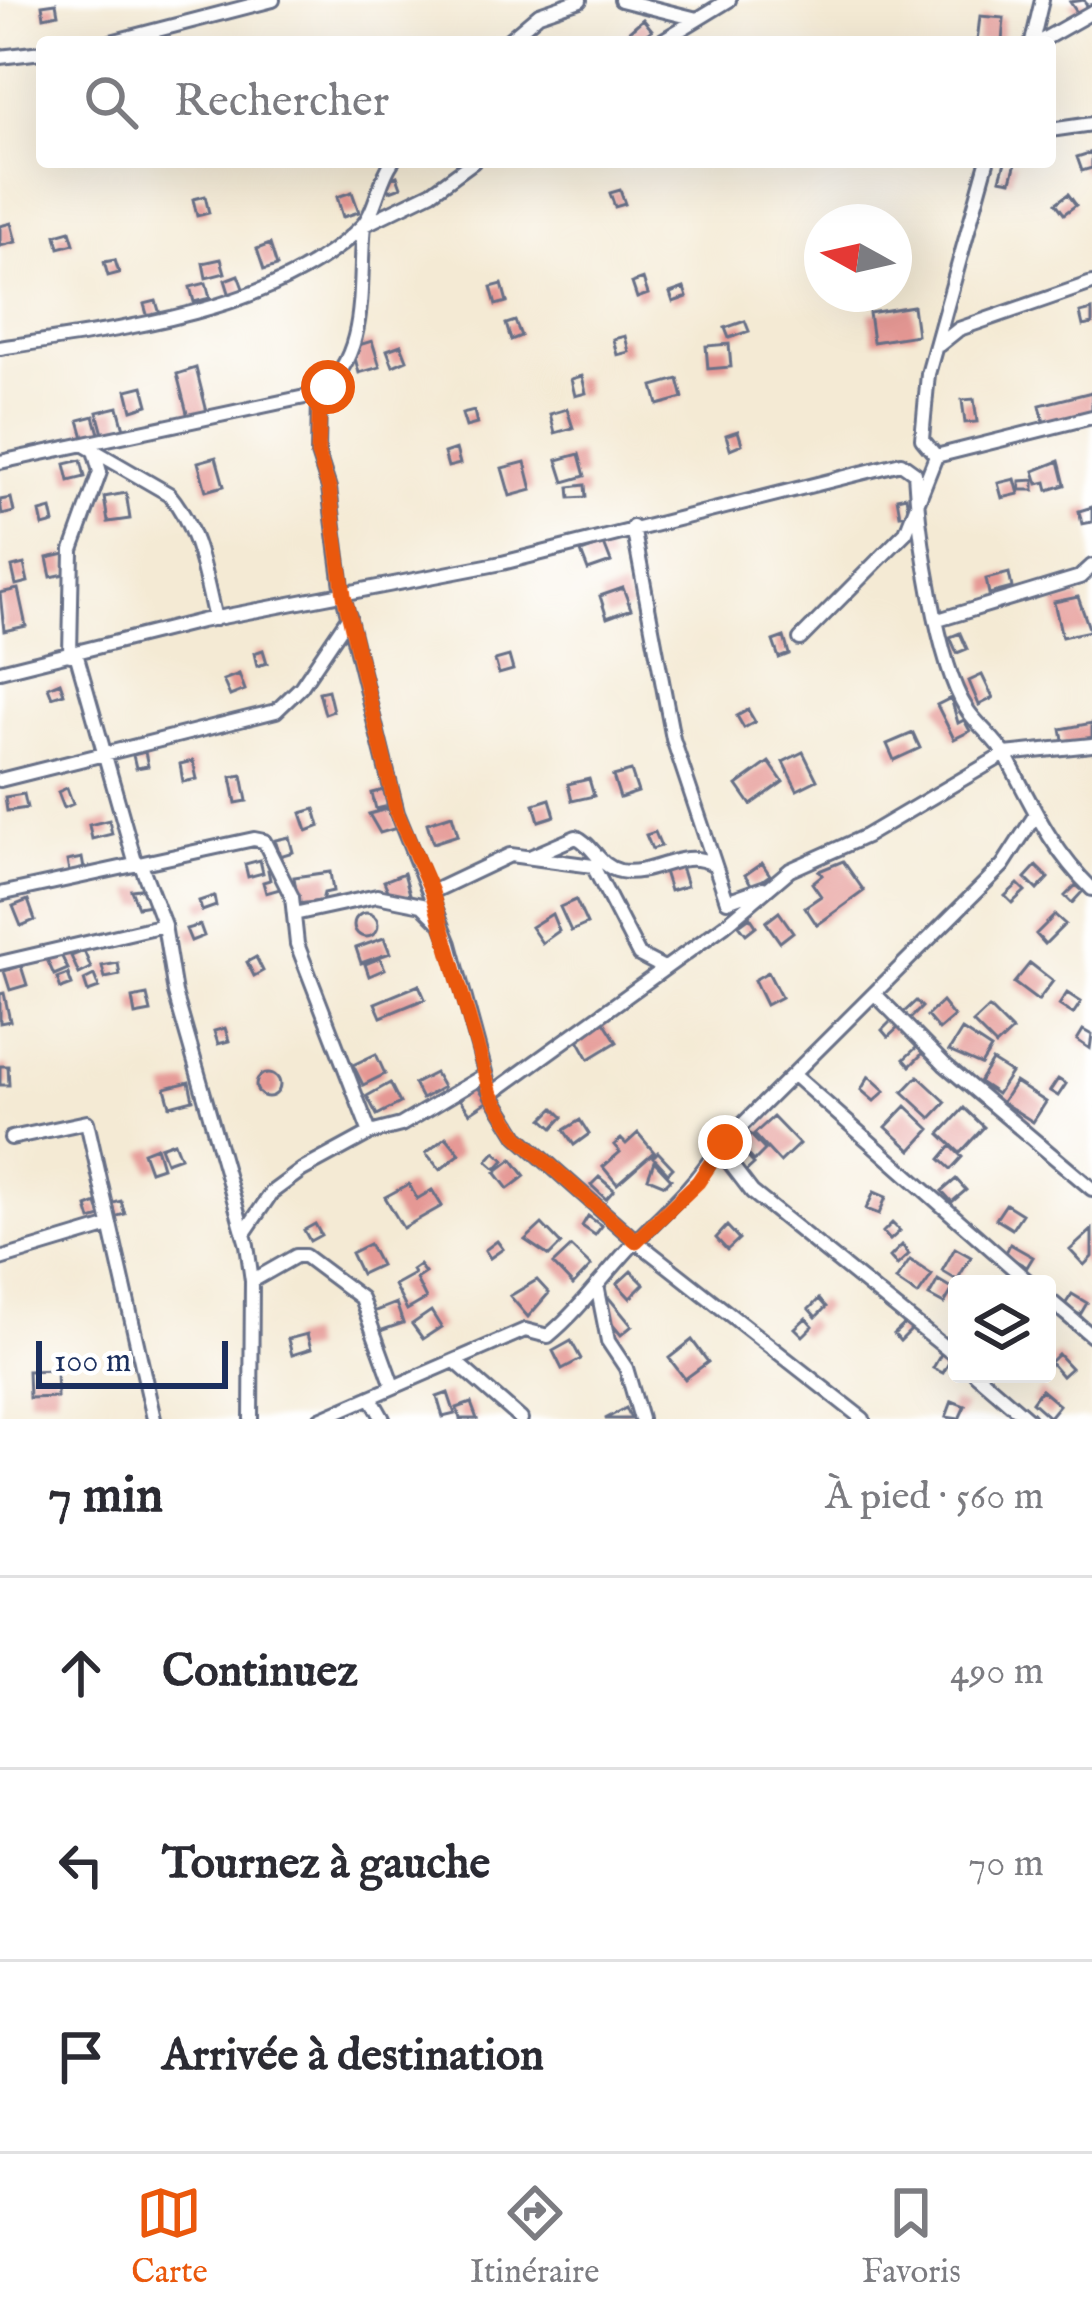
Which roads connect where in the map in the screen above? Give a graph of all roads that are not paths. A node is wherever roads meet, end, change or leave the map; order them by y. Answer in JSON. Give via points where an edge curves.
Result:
{"nodes":[{"id":1,"x":273,"y":0,"type":"edge"},
{"id":2,"x":580,"y":0,"type":"edge"},
{"id":3,"x":621,"y":0,"type":"edge"},
{"id":4,"x":729,"y":0,"type":"edge"},
{"id":5,"x":1042,"y":0,"type":"edge"},
{"id":6,"x":1092,"y":12,"type":"edge"},
{"id":7,"x":698,"y":19,"type":"junction"},
{"id":8,"x":134,"y":36,"type":"edge"},
{"id":9,"x":513,"y":36,"type":"edge"},
{"id":10,"x":670,"y":36,"type":"edge"},
{"id":11,"x":1037,"y":36,"type":"edge"},
{"id":12,"x":1047,"y":36,"type":"edge"},
{"id":13,"x":36,"y":53,"type":"edge"},
{"id":14,"x":0,"y":57,"type":"edge"},
{"id":15,"x":1092,"y":124,"type":"edge"},
{"id":16,"x":1056,"y":129,"type":"edge"},
{"id":17,"x":389,"y":168,"type":"edge"},
{"id":18,"x":465,"y":168,"type":"edge"},
{"id":19,"x":985,"y":168,"type":"edge"},
{"id":20,"x":364,"y":225,"type":"junction"},
{"id":21,"x":1092,"y":283,"type":"edge"},
{"id":22,"x":937,"y":347,"type":"junction"},
{"id":23,"x":0,"y":348,"type":"edge"},
{"id":24,"x":320,"y":394,"type":"junction"},
{"id":25,"x":1092,"y":417,"type":"edge"},
{"id":26,"x":90,"y":450,"type":"junction"},
{"id":27,"x":936,"y":456,"type":"junction"},
{"id":28,"x":0,"y":462,"type":"edge"},
{"id":29,"x":917,"y":512,"type":"junction"},
{"id":30,"x":633,"y":527,"type":"junction"},
{"id":31,"x":1092,"y":566,"type":"edge"},
{"id":32,"x":344,"y":595,"type":"junction"},
{"id":33,"x":349,"y":616,"type":"junction"},
{"id":34,"x":215,"y":619,"type":"junction"},
{"id":35,"x":938,"y":620,"type":"junction"},
{"id":36,"x":338,"y":628,"type":"junction"},
{"id":37,"x":355,"y":637,"type":"junction"},
{"id":38,"x":800,"y":639,"type":"dead end"},
{"id":39,"x":73,"y":654,"type":"junction"},
{"id":40,"x":0,"y":671,"type":"edge"},
{"id":41,"x":1092,"y":745,"type":"edge"},
{"id":42,"x":105,"y":753,"type":"junction"},
{"id":43,"x":1005,"y":754,"type":"junction"},
{"id":44,"x":0,"y":780,"type":"edge"},
{"id":45,"x":1034,"y":818,"type":"junction"},
{"id":46,"x":532,"y":856,"type":"junction"},
{"id":47,"x":713,"y":864,"type":"junction"},
{"id":48,"x":139,"y":865,"type":"junction"},
{"id":49,"x":775,"y":883,"type":"junction"},
{"id":50,"x":1092,"y":889,"type":"edge"},
{"id":51,"x":432,"y":892,"type":"junction"},
{"id":52,"x":0,"y":894,"type":"edge"},
{"id":53,"x":294,"y":914,"type":"junction"},
{"id":54,"x":164,"y":925,"type":"junction"},
{"id":55,"x":449,"y":944,"type":"junction"},
{"id":56,"x":0,"y":963,"type":"edge"},
{"id":57,"x":664,"y":968,"type":"junction"},
{"id":58,"x":875,"y":994,"type":"junction"},
{"id":59,"x":485,"y":1075,"type":"junction"},
{"id":60,"x":795,"y":1076,"type":"junction"},
{"id":61,"x":491,"y":1094,"type":"junction"},
{"id":62,"x":370,"y":1133,"type":"junction"},
{"id":63,"x":11,"y":1138,"type":"dead end"},
{"id":64,"x":725,"y":1142,"type":"junction"},
{"id":65,"x":1092,"y":1190,"type":"edge"},
{"id":66,"x":110,"y":1226,"type":"junction"},
{"id":67,"x":244,"y":1232,"type":"junction"},
{"id":68,"x":636,"y":1241,"type":"junction"},
{"id":69,"x":0,"y":1259,"type":"edge"},
{"id":70,"x":1021,"y":1275,"type":"edge"},
{"id":71,"x":252,"y":1281,"type":"junction"},
{"id":72,"x":597,"y":1285,"type":"junction"},
{"id":73,"x":1056,"y":1306,"type":"edge"},
{"id":74,"x":1092,"y":1336,"type":"edge"},
{"id":75,"x":948,"y":1351,"type":"edge"},
{"id":76,"x":457,"y":1363,"type":"junction"},
{"id":77,"x":986,"y":1383,"type":"edge"},
{"id":78,"x":393,"y":1386,"type":"junction"},
{"id":79,"x":371,"y":1397,"type":"junction"},
{"id":80,"x":154,"y":1419,"type":"edge"},
{"id":81,"x":251,"y":1419,"type":"edge"},
{"id":82,"x":320,"y":1419,"type":"edge"},
{"id":83,"x":383,"y":1419,"type":"edge"},
{"id":84,"x":520,"y":1419,"type":"edge"},
{"id":85,"x":641,"y":1419,"type":"edge"},
{"id":86,"x":863,"y":1419,"type":"edge"},
{"id":87,"x":1028,"y":1419,"type":"edge"}],
"edges":[{"from":1,"to":8,"type":"street"},
{"from":2,"to":9,"type":"street","via":[[538,14]]},
{"from":3,"to":7,"type":"street"},
{"from":4,"to":7,"type":"street"},
{"from":5,"to":11,"type":"street"},
{"from":6,"to":12,"type":"street"},
{"from":7,"to":10,"type":"street"},
{"from":13,"to":14,"type":"street"},
{"from":15,"to":16,"type":"street"},
{"from":17,"to":20,"type":"street"},
{"from":18,"to":20,"type":"street"},
{"from":19,"to":22,"type":"street"},
{"from":20,"to":23,"type":"street","via":[[278,283],[213,308]]},
{"from":20,"to":24,"type":"street","via":[[350,362]]},
{"from":21,"to":22,"type":"street","via":[[958,329]]},
{"from":22,"to":27,"type":"street","via":[[921,415],[922,439]]},
{"from":24,"to":26,"type":"street"},
{"from":24,"to":32,"type":"street","via":[[318,454]]},
{"from":25,"to":27,"type":"street"},
{"from":26,"to":28,"type":"street"},
{"from":26,"to":34,"type":"street","via":[[178,506],[196,539]]},
{"from":26,"to":39,"type":"street","via":[[100,472],[72,550]]},
{"from":27,"to":29,"type":"street"},
{"from":29,"to":30,"type":"street","via":[[915,473],[901,463]]},
{"from":29,"to":35,"type":"street"},
{"from":29,"to":38,"type":"street"},
{"from":30,"to":32,"type":"street"},
{"from":30,"to":47,"type":"street","via":[[674,740]]},
{"from":31,"to":35,"type":"street","via":[[1080,577]]},
{"from":32,"to":33,"type":"street"},
{"from":32,"to":34,"type":"street"},
{"from":33,"to":36,"type":"street"},
{"from":33,"to":37,"type":"street"},
{"from":34,"to":39,"type":"street"},
{"from":35,"to":43,"type":"street","via":[[963,702]]},
{"from":36,"to":37,"type":"street"},
{"from":36,"to":42,"type":"street","via":[[316,668],[276,711]]},
{"from":37,"to":51,"type":"street","via":[[397,813]]},
{"from":39,"to":40,"type":"street"},
{"from":39,"to":42,"type":"street"},
{"from":41,"to":43,"type":"street"},
{"from":42,"to":44,"type":"street"},
{"from":42,"to":48,"type":"street"},
{"from":43,"to":45,"type":"street"},
{"from":43,"to":49,"type":"street"},
{"from":45,"to":50,"type":"street"},
{"from":45,"to":58,"type":"street","via":[[1003,865]]},
{"from":46,"to":47,"type":"street","via":[[576,836],[622,871],[688,857]]},
{"from":46,"to":51,"type":"street","via":[[488,861]]},
{"from":46,"to":57,"type":"street","via":[[593,866],[640,955]]},
{"from":47,"to":49,"type":"street","via":[[727,901]]},
{"from":48,"to":52,"type":"street"},
{"from":48,"to":53,"type":"street","via":[[261,840],[278,861]]},
{"from":48,"to":54,"type":"street"},
{"from":49,"to":57,"type":"street"},
{"from":51,"to":55,"type":"street"},
{"from":53,"to":55,"type":"street","via":[[377,896],[422,905]]},
{"from":53,"to":62,"type":"street","via":[[320,1011]]},
{"from":54,"to":56,"type":"street"},
{"from":54,"to":67,"type":"street","via":[[175,993]]},
{"from":55,"to":59,"type":"street"},
{"from":57,"to":61,"type":"street"},
{"from":58,"to":60,"type":"street"},
{"from":58,"to":65,"type":"street"},
{"from":59,"to":61,"type":"street"},
{"from":59,"to":62,"type":"street","via":[[400,1125]]},
{"from":60,"to":64,"type":"street"},
{"from":60,"to":70,"type":"street"},
{"from":61,"to":68,"type":"street","via":[[517,1136]]},
{"from":62,"to":67,"type":"street","via":[[272,1192]]},
{"from":63,"to":66,"type":"street","via":[[87,1122]]},
{"from":64,"to":68,"type":"street","via":[[698,1182]]},
{"from":64,"to":75,"type":"street","via":[[752,1192]]},
{"from":66,"to":69,"type":"street"},
{"from":66,"to":80,"type":"street"},
{"from":67,"to":71,"type":"street"},
{"from":68,"to":72,"type":"street"},
{"from":68,"to":86,"type":"street"},
{"from":71,"to":78,"type":"street","via":[[296,1256],[315,1263],[368,1309]]},
{"from":71,"to":81,"type":"street"},
{"from":72,"to":76,"type":"street","via":[[548,1336],[525,1330]]},
{"from":72,"to":85,"type":"street","via":[[610,1348],[626,1367]]},
{"from":73,"to":74,"type":"street"},
{"from":76,"to":78,"type":"street"},
{"from":76,"to":84,"type":"street"},
{"from":77,"to":87,"type":"street"},
{"from":78,"to":79,"type":"street"},
{"from":79,"to":82,"type":"street"},
{"from":79,"to":83,"type":"street"}]}
